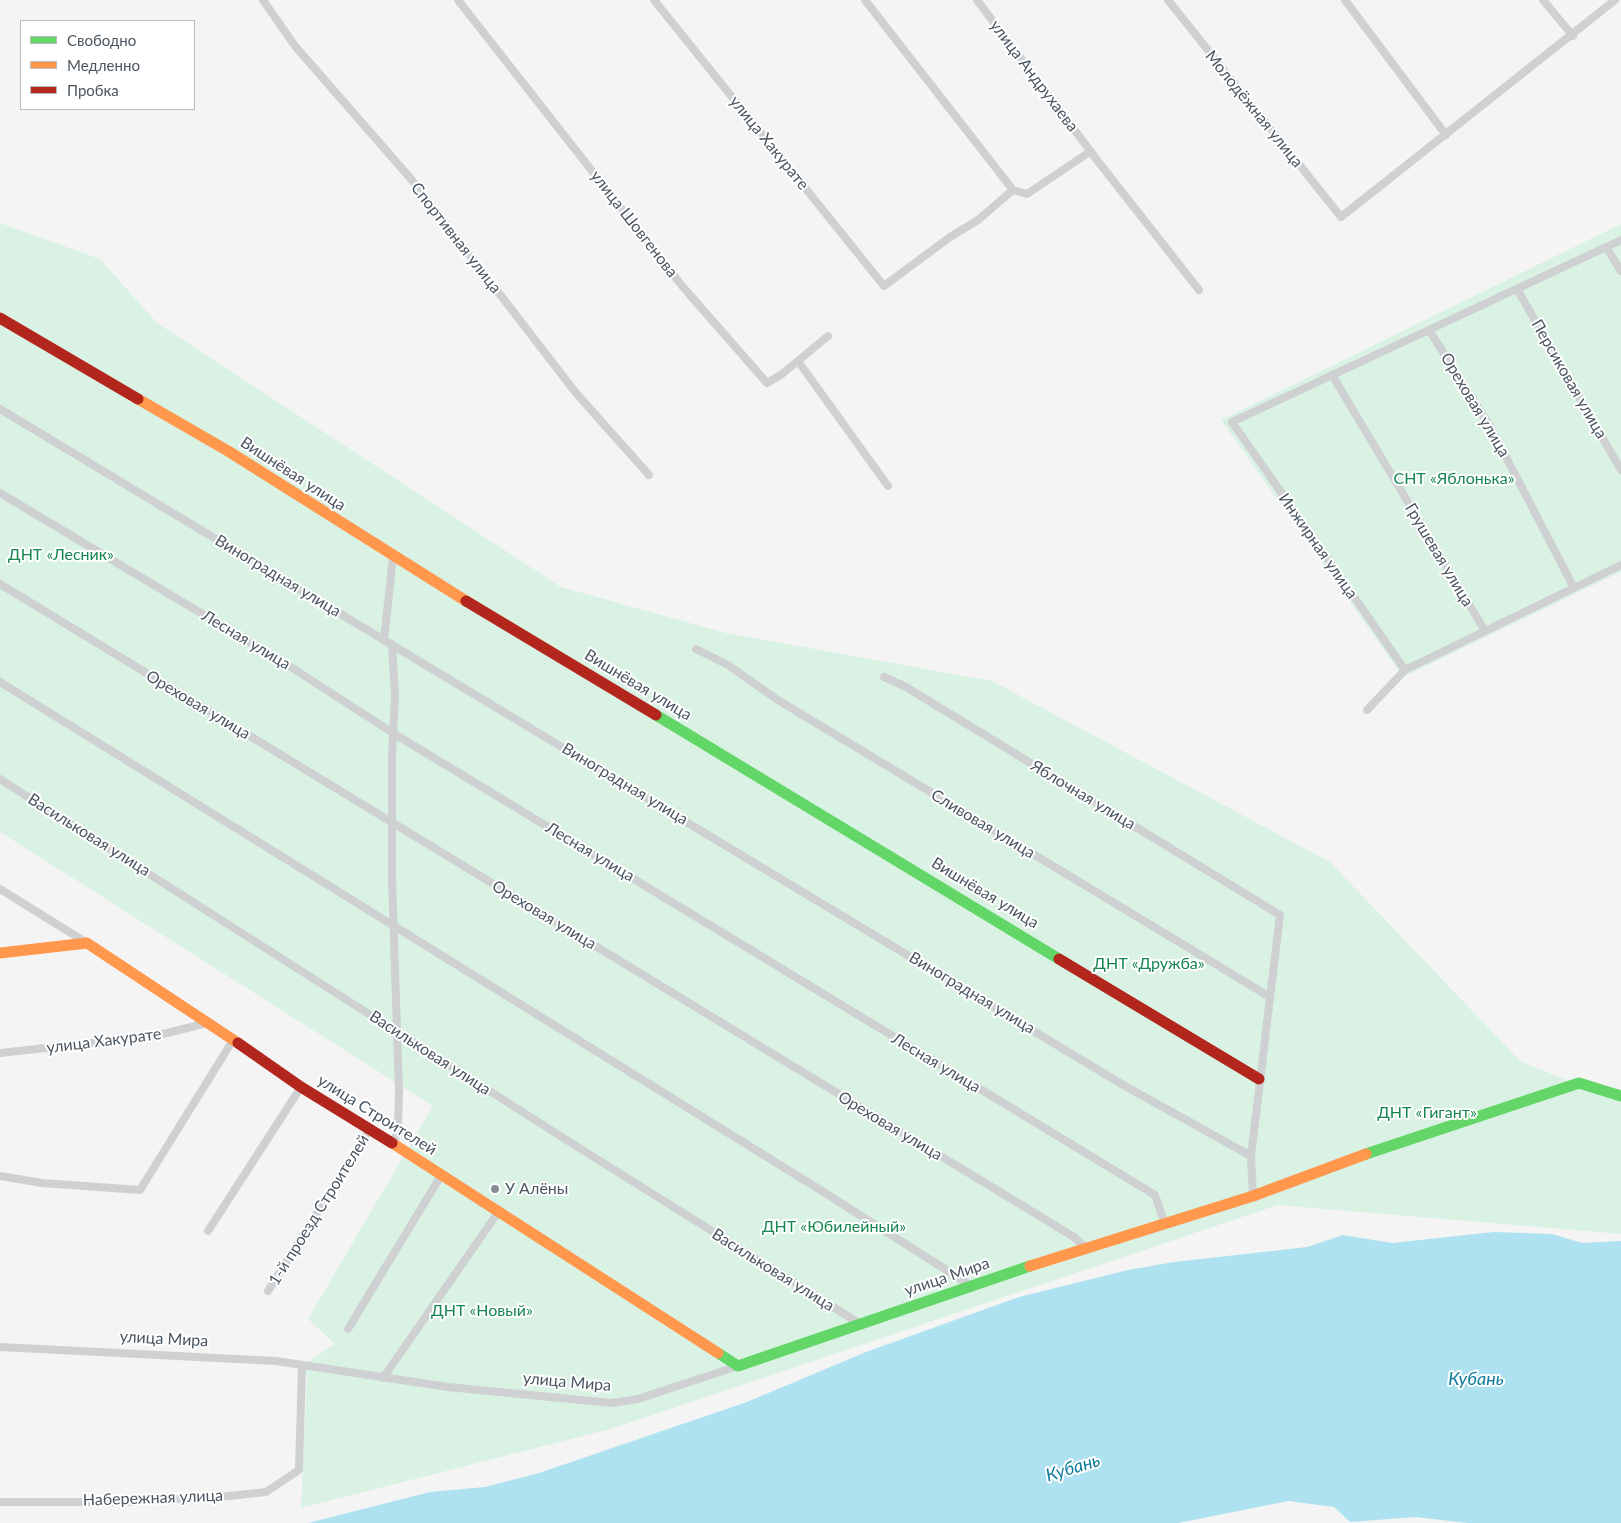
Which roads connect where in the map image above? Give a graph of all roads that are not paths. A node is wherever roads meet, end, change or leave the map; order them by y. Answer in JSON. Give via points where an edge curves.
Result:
{"nodes":[{"id":1,"x":263,"y":0,"type":"edge"},
{"id":2,"x":458,"y":0,"type":"edge"},
{"id":3,"x":654,"y":0,"type":"edge"},
{"id":4,"x":865,"y":0,"type":"edge"},
{"id":5,"x":977,"y":0,"type":"edge"},
{"id":6,"x":1168,"y":0,"type":"edge"},
{"id":7,"x":1345,"y":0,"type":"edge"},
{"id":8,"x":1543,"y":0,"type":"edge"},
{"id":9,"x":1615,"y":0,"type":"edge"},
{"id":10,"x":1573,"y":36,"type":"junction"},
{"id":11,"x":1446,"y":135,"type":"junction"},
{"id":12,"x":1091,"y":151,"type":"junction"},
{"id":13,"x":1013,"y":190,"type":"junction"},
{"id":14,"x":1621,"y":240,"type":"edge"},
{"id":15,"x":1606,"y":247,"type":"junction"},
{"id":16,"x":1621,"y":271,"type":"edge"},
{"id":17,"x":1517,"y":289,"type":"junction"},
{"id":18,"x":1199,"y":290,"type":"dead end"},
{"id":19,"x":0,"y":318,"type":"edge"},
{"id":20,"x":1429,"y":330,"type":"junction"},
{"id":21,"x":828,"y":336,"type":"dead end"},
{"id":22,"x":798,"y":361,"type":"junction"},
{"id":23,"x":1332,"y":375,"type":"junction"},
{"id":24,"x":0,"y":409,"type":"edge"},
{"id":25,"x":1621,"y":470,"type":"edge"},
{"id":26,"x":649,"y":475,"type":"dead end"},
{"id":27,"x":888,"y":486,"type":"dead end"},
{"id":28,"x":0,"y":493,"type":"edge"},
{"id":29,"x":393,"y":557,"type":"junction"},
{"id":30,"x":1621,"y":565,"type":"edge"},
{"id":31,"x":0,"y":584,"type":"edge"},
{"id":32,"x":1574,"y":588,"type":"junction"},
{"id":33,"x":1485,"y":631,"type":"junction"},
{"id":34,"x":384,"y":640,"type":"junction"},
{"id":35,"x":392,"y":644,"type":"junction"},
{"id":36,"x":696,"y":649,"type":"dead end"},
{"id":37,"x":1405,"y":670,"type":"junction"},
{"id":38,"x":884,"y":677,"type":"dead end"},
{"id":39,"x":0,"y":682,"type":"edge"},
{"id":40,"x":1367,"y":710,"type":"dead end"},
{"id":41,"x":393,"y":733,"type":"junction"},
{"id":42,"x":0,"y":779,"type":"edge"},
{"id":43,"x":392,"y":823,"type":"junction"},
{"id":44,"x":0,"y":889,"type":"edge"},
{"id":45,"x":394,"y":926,"type":"junction"},
{"id":46,"x":87,"y":944,"type":"junction"},
{"id":47,"x":0,"y":953,"type":"edge"},
{"id":48,"x":1270,"y":997,"type":"junction"},
{"id":49,"x":207,"y":1023,"type":"junction"},
{"id":50,"x":396,"y":1031,"type":"junction"},
{"id":51,"x":233,"y":1040,"type":"junction"},
{"id":52,"x":0,"y":1053,"type":"edge"},
{"id":53,"x":1259,"y":1079,"type":"junction"},
{"id":54,"x":301,"y":1087,"type":"junction"},
{"id":55,"x":1621,"y":1096,"type":"edge"},
{"id":56,"x":370,"y":1129,"type":"junction"},
{"id":57,"x":394,"y":1145,"type":"junction"},
{"id":58,"x":1252,"y":1156,"type":"junction"},
{"id":59,"x":442,"y":1174,"type":"junction"},
{"id":60,"x":0,"y":1176,"type":"edge"},
{"id":61,"x":1253,"y":1196,"type":"junction"},
{"id":62,"x":499,"y":1211,"type":"junction"},
{"id":63,"x":1165,"y":1224,"type":"junction"},
{"id":64,"x":208,"y":1231,"type":"dead end"},
{"id":65,"x":1086,"y":1248,"type":"junction"},
{"id":66,"x":970,"y":1285,"type":"junction"},
{"id":67,"x":268,"y":1291,"type":"dead end"},
{"id":68,"x":862,"y":1325,"type":"junction"},
{"id":69,"x":348,"y":1329,"type":"dead end"},
{"id":70,"x":0,"y":1347,"type":"edge"},
{"id":71,"x":302,"y":1366,"type":"junction"},
{"id":72,"x":738,"y":1366,"type":"junction"},
{"id":73,"x":383,"y":1378,"type":"junction"},
{"id":74,"x":0,"y":1502,"type":"edge"}],
"edges":[{"from":1,"to":26,"type":"street","name":"Спортивная улица","via":[[295,46],[411,179],[576,393]]},
{"from":2,"to":22,"type":"street","name":"улица Шовгенова","via":[[683,287],[767,383]]},
{"from":3,"to":13,"type":"street","name":"улица Хакурате","via":[[884,286],[978,220]]},
{"from":4,"to":13,"type":"street"},
{"from":5,"to":12,"type":"street","name":"улица Андрухаева"},
{"from":6,"to":11,"type":"street","name":"Молодёжная улица","via":[[1342,217]]},
{"from":7,"to":11,"type":"street"},
{"from":8,"to":10,"type":"street"},
{"from":9,"to":10,"type":"street"},
{"from":10,"to":11,"type":"street"},
{"from":12,"to":13,"type":"street","via":[[1028,194]]},
{"from":12,"to":18,"type":"street","name":"улица Андрухаева"},
{"from":14,"to":15,"type":"street"},
{"from":15,"to":16,"type":"street"},
{"from":15,"to":17,"type":"street"},
{"from":17,"to":20,"type":"street"},
{"from":17,"to":25,"type":"street","name":"Персиковая улица"},
{"from":19,"to":29,"type":"street","name":"Вишнёвая улица","via":[[228,451]]},
{"from":20,"to":23,"type":"street"},
{"from":20,"to":32,"type":"street","name":"Ореховая улица","via":[[1491,428]]},
{"from":21,"to":22,"type":"street","name":"улица Шовгенова"},
{"from":22,"to":27,"type":"street"},
{"from":23,"to":33,"type":"street","name":"Грушевая улица"},
{"from":23,"to":37,"type":"street","name":"Инжирная улица","via":[[1232,422]]},
{"from":24,"to":34,"type":"street","name":"Виноградная улица"},
{"from":28,"to":41,"type":"street","name":"Лесная улица","via":[[283,662]]},
{"from":29,"to":34,"type":"street"},
{"from":29,"to":53,"type":"street","name":"Вишнёвая улица"},
{"from":30,"to":32,"type":"street"},
{"from":31,"to":43,"type":"street","name":"Ореховая улица"},
{"from":32,"to":33,"type":"street"},
{"from":33,"to":37,"type":"street"},
{"from":34,"to":35,"type":"street","name":"Виноградная улица"},
{"from":35,"to":41,"type":"street"},
{"from":35,"to":58,"type":"street","name":"Виноградная улица","via":[[1126,1086]]},
{"from":36,"to":48,"type":"street","name":"Сливовая улица","via":[[728,665],[778,700]]},
{"from":37,"to":40,"type":"street"},
{"from":38,"to":48,"type":"street","name":"Яблочная улица","via":[[906,687],[1280,915]]},
{"from":39,"to":45,"type":"street"},
{"from":41,"to":43,"type":"street"},
{"from":41,"to":63,"type":"street","name":"Лесная улица","via":[[1155,1195]]},
{"from":42,"to":50,"type":"street","name":"Васильковая улица"},
{"from":43,"to":45,"type":"street"},
{"from":43,"to":65,"type":"street","name":"Ореховая улица"},
{"from":44,"to":46,"type":"street","name":"улица Строителей"},
{"from":45,"to":50,"type":"street"},
{"from":45,"to":66,"type":"street"},
{"from":46,"to":47,"type":"street"},
{"from":46,"to":49,"type":"street","name":"улица Строителей"},
{"from":48,"to":53,"type":"street"},
{"from":49,"to":51,"type":"street","name":"улица Строителей"},
{"from":49,"to":52,"type":"street","name":"улица Хакурате","via":[[155,1036]]},
{"from":50,"to":57,"type":"street","via":[[399,1092]]},
{"from":50,"to":68,"type":"street","name":"Васильковая улица"},
{"from":51,"to":54,"type":"street","name":"улица Строителей"},
{"from":51,"to":60,"type":"street","via":[[140,1190],[42,1183]]},
{"from":53,"to":58,"type":"street"},
{"from":54,"to":56,"type":"street","name":"улица Строителей"},
{"from":54,"to":64,"type":"street"},
{"from":55,"to":61,"type":"street","name":"улица Мира","via":[[1579,1082]]},
{"from":56,"to":57,"type":"street","name":"улица Строителей"},
{"from":56,"to":67,"type":"street","name":"1-й проезд Строителей"},
{"from":57,"to":59,"type":"street","name":"улица Строителей"},
{"from":58,"to":61,"type":"street"},
{"from":59,"to":62,"type":"street","name":"улица Строителей"},
{"from":59,"to":69,"type":"street"},
{"from":61,"to":63,"type":"street","name":"улица Мира"},
{"from":62,"to":72,"type":"street","name":"улица Строителей"},
{"from":62,"to":73,"type":"street"},
{"from":63,"to":65,"type":"street","name":"улица Мира"},
{"from":65,"to":66,"type":"street","name":"улица Мира"},
{"from":66,"to":68,"type":"street","name":"улица Мира"},
{"from":68,"to":72,"type":"street","name":"улица Мира"},
{"from":70,"to":71,"type":"street","name":"улица Мира","via":[[276,1361]]},
{"from":71,"to":73,"type":"street","name":"улица Мира"},
{"from":71,"to":74,"type":"street","name":"Набережная улица","via":[[299,1470],[266,1492],[128,1502]]},
{"from":72,"to":73,"type":"street","name":"улица Мира","via":[[655,1394],[612,1403]]}]}
